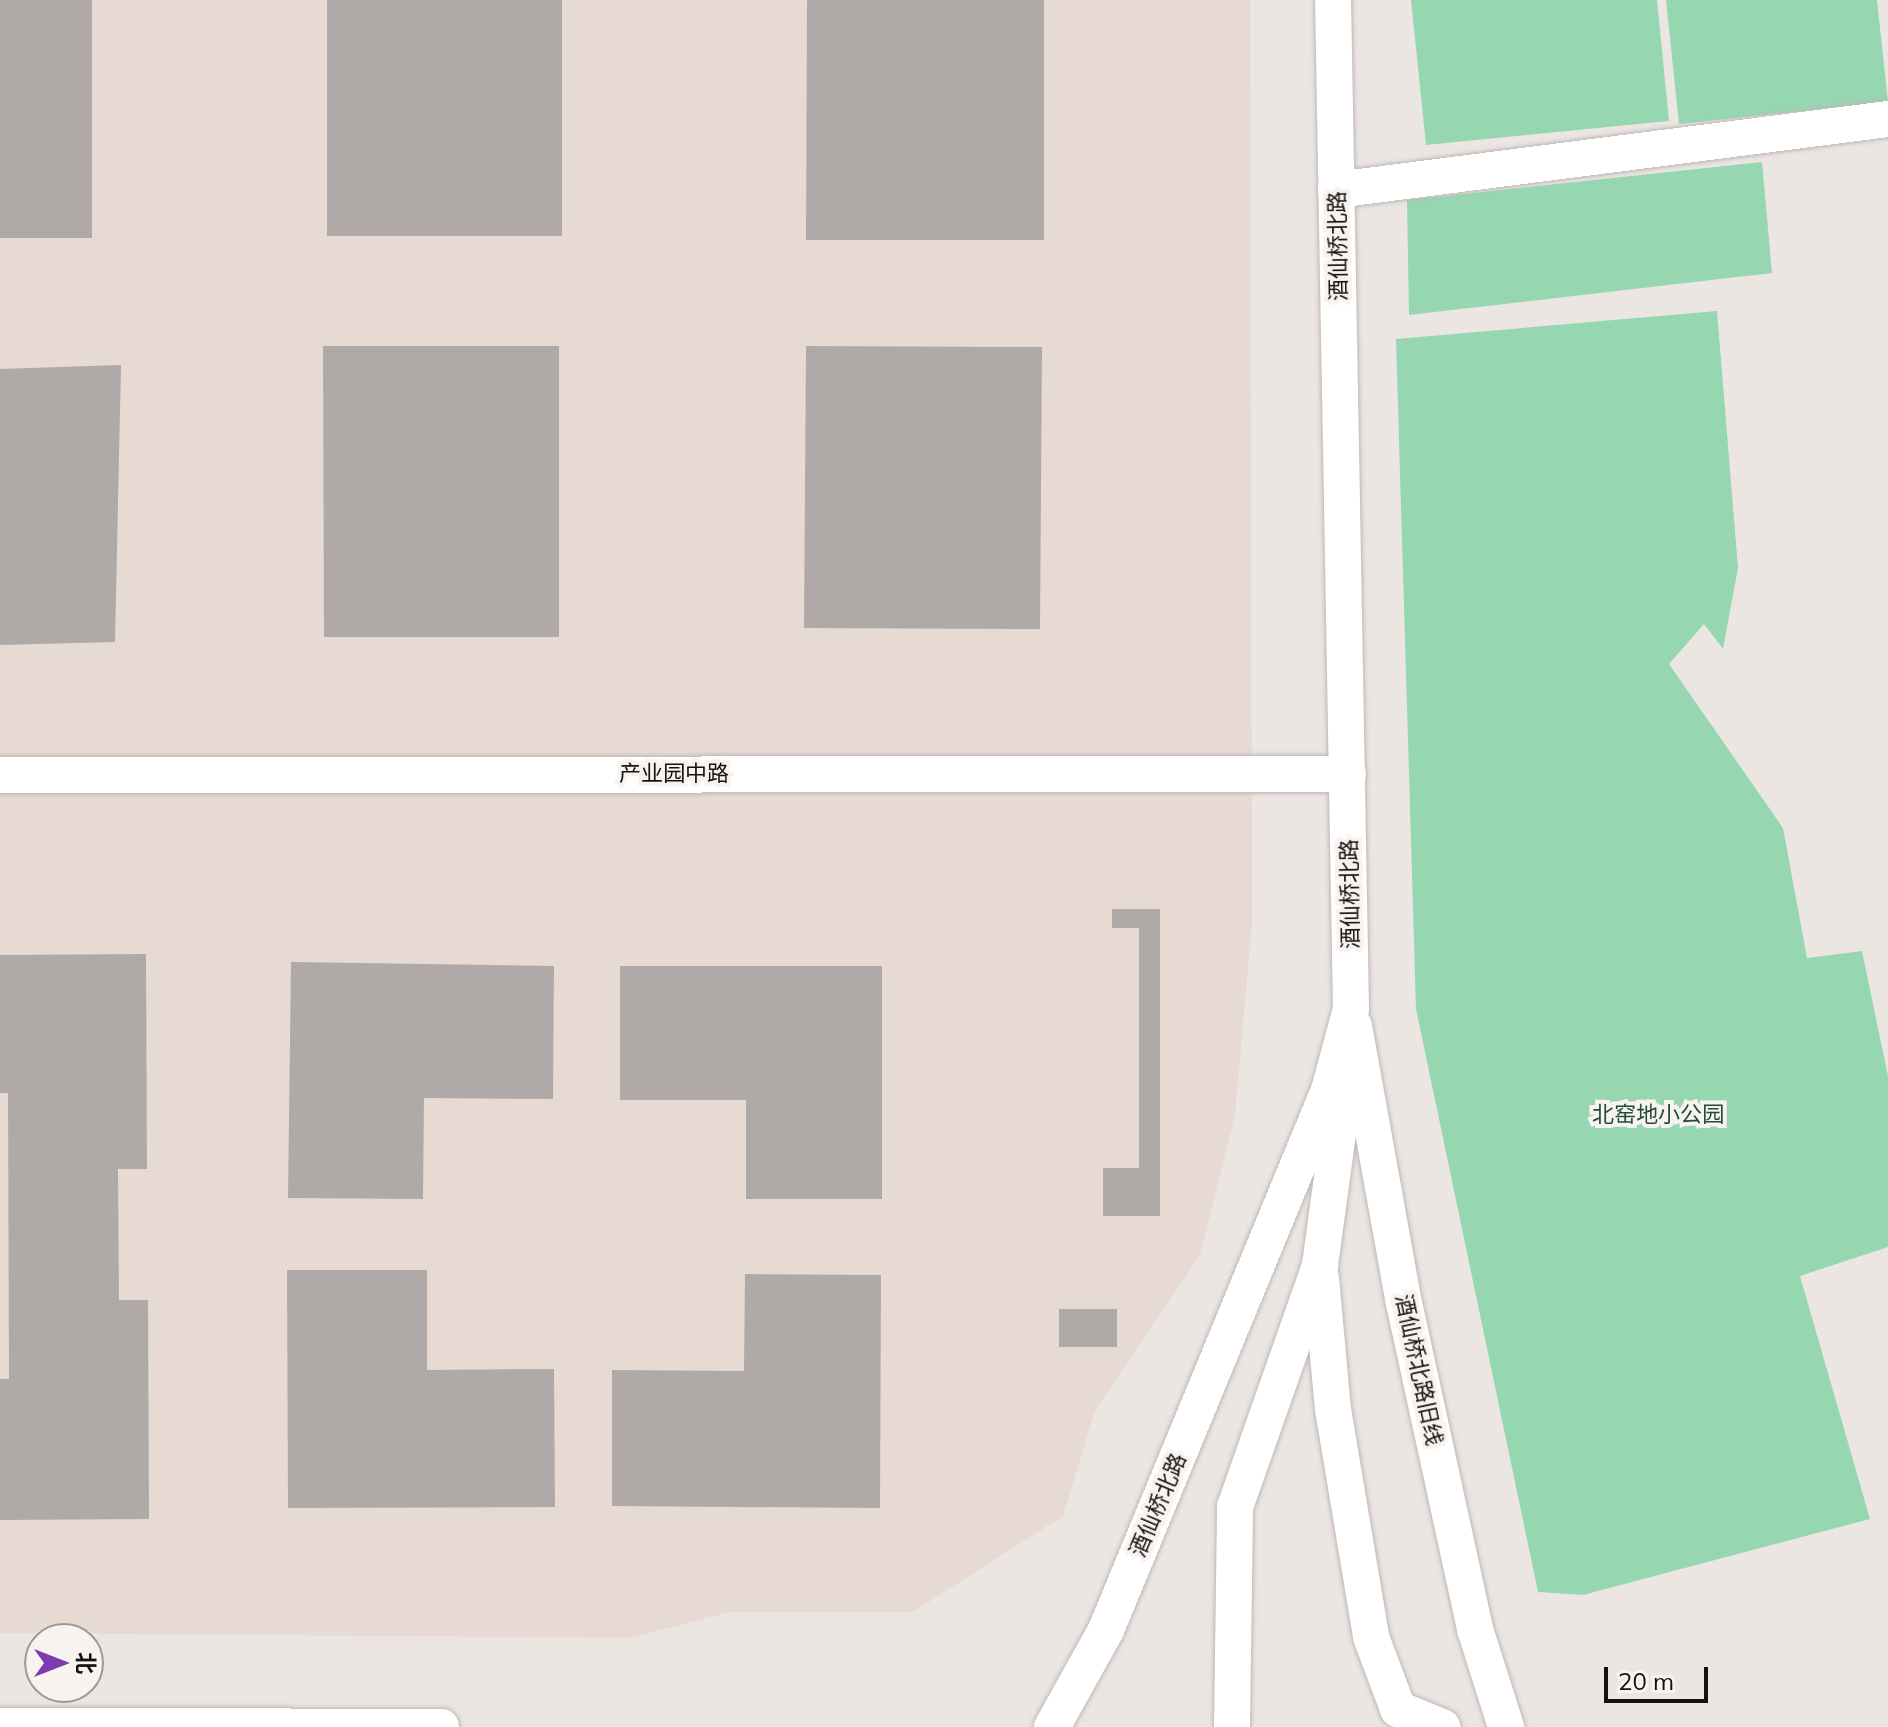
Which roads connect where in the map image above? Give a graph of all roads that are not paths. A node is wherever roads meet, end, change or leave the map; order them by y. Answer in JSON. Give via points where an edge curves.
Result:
{"nodes":[{"id":1,"x":1333,"y":0,"type":"edge"},
{"id":2,"x":1888,"y":119,"type":"edge"},
{"id":3,"x":1336,"y":190,"type":"junction"},
{"id":4,"x":1348,"y":774,"type":"junction"},
{"id":5,"x":0,"y":775,"type":"edge"},
{"id":6,"x":1351,"y":1009,"type":"junction"},
{"id":7,"x":1320,"y":1265,"type":"junction"},
{"id":8,"x":0,"y":1726,"type":"edge"},
{"id":9,"x":441,"y":1727,"type":"edge"},
{"id":10,"x":1052,"y":1727,"type":"edge"},
{"id":11,"x":1232,"y":1727,"type":"edge"},
{"id":12,"x":1442,"y":1727,"type":"edge"},
{"id":13,"x":1506,"y":1727,"type":"edge"}],
"edges":[{"from":1,"to":3,"type":"street","name":"酒仙桥北路"},
{"from":2,"to":3,"type":"street"},
{"from":3,"to":4,"type":"street","name":"酒仙桥北路"},
{"from":4,"to":5,"type":"street","name":"产业园中路"},
{"from":4,"to":6,"type":"street","name":"酒仙桥北路"},
{"from":6,"to":7,"type":"street","via":[[1339,1145]]},
{"from":6,"to":10,"type":"street","name":"酒仙桥北路","via":[[1329,1090],[1124,1587]]},
{"from":6,"to":13,"type":"street","name":"酒仙桥北路旧线","via":[[1404,1303],[1475,1629]]},
{"from":7,"to":11,"type":"street","via":[[1235,1507]]},
{"from":7,"to":12,"type":"street","via":[[1333,1409],[1371,1637],[1398,1709]]},
{"from":8,"to":9,"type":"street"}]}
